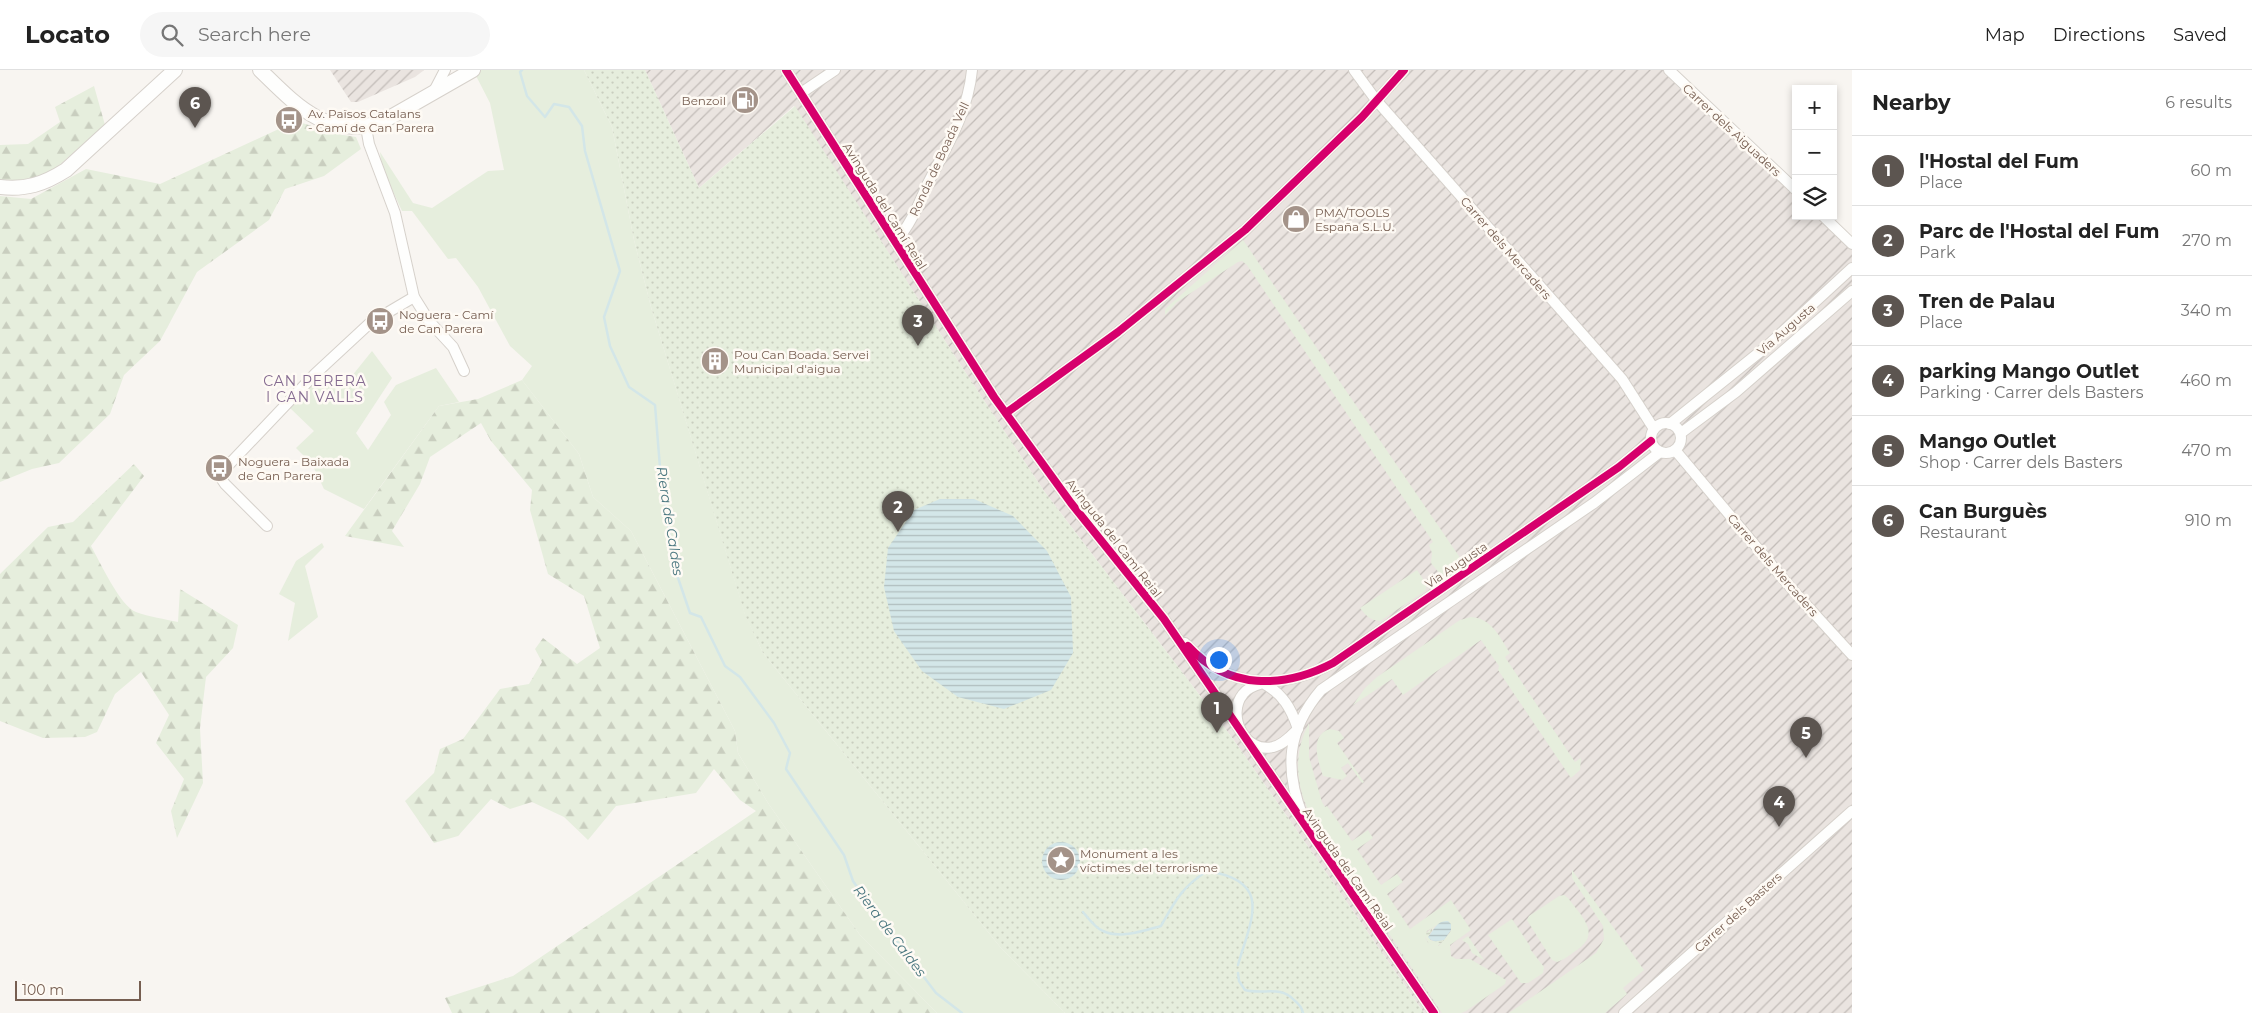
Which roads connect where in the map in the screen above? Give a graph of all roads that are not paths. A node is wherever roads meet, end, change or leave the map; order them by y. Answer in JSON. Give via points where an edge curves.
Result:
{"nodes":[{"id":1,"x":175,"y":70,"type":"edge"},
{"id":2,"x":260,"y":70,"type":"edge"},
{"id":3,"x":445,"y":70,"type":"edge"},
{"id":4,"x":786,"y":70,"type":"edge"},
{"id":5,"x":835,"y":70,"type":"edge"},
{"id":6,"x":972,"y":70,"type":"edge"},
{"id":7,"x":1354,"y":70,"type":"edge"},
{"id":8,"x":1404,"y":70,"type":"edge"},
{"id":9,"x":1668,"y":70,"type":"edge"},
{"id":10,"x":470,"y":71,"type":"edge"},
{"id":11,"x":453,"y":75,"type":"edge"},
{"id":12,"x":801,"y":93,"type":"junction"},
{"id":13,"x":432,"y":94,"type":"junction"},
{"id":14,"x":1376,"y":100,"type":"junction"},
{"id":15,"x":366,"y":127,"type":"junction"},
{"id":16,"x":1792,"y":186,"type":"edge"},
{"id":17,"x":0,"y":187,"type":"edge"},
{"id":18,"x":1827,"y":220,"type":"edge"},
{"id":19,"x":895,"y":242,"type":"junction"},
{"id":20,"x":1852,"y":244,"type":"edge"},
{"id":21,"x":1852,"y":268,"type":"edge"},
{"id":22,"x":1852,"y":291,"type":"edge"},
{"id":23,"x":414,"y":297,"type":"junction"},
{"id":24,"x":464,"y":371,"type":"dead end"},
{"id":25,"x":1006,"y":413,"type":"junction"},
{"id":26,"x":1670,"y":424,"type":"junction"},
{"id":27,"x":1654,"y":429,"type":"junction"},
{"id":28,"x":1681,"y":433,"type":"junction"},
{"id":29,"x":1651,"y":441,"type":"junction"},
{"id":30,"x":1675,"y":450,"type":"junction"},
{"id":31,"x":1660,"y":452,"type":"junction"},
{"id":32,"x":267,"y":526,"type":"dead end"},
{"id":33,"x":1164,"y":619,"type":"junction"},
{"id":34,"x":1852,"y":655,"type":"edge"},
{"id":35,"x":1263,"y":683,"type":"junction"},
{"id":36,"x":1298,"y":729,"type":"junction"},
{"id":37,"x":1242,"y":736,"type":"junction"},
{"id":38,"x":1852,"y":811,"type":"edge"},
{"id":39,"x":1310,"y":834,"type":"junction"},
{"id":40,"x":1434,"y":1013,"type":"edge"},
{"id":41,"x":1624,"y":1013,"type":"edge"}],
"edges":[{"from":1,"to":17,"type":"main road","via":[[66,170],[36,185]]},
{"from":2,"to":15,"type":"main road","via":[[307,113],[340,126]]},
{"from":3,"to":13,"type":"street"},
{"from":4,"to":12,"type":"street","name":"Avinguda del Camí Reial"},
{"from":5,"to":12,"type":"street"},
{"from":6,"to":19,"type":"street","name":"Ronda de Boada Vell","via":[[968,100],[960,119],[908,226]]},
{"from":7,"to":14,"type":"street","name":"Carrer dels Mercaders"},
{"from":8,"to":14,"type":"street"},
{"from":9,"to":16,"type":"street","name":"Carrer dels Aiguaders"},
{"from":10,"to":11,"type":"main road"},
{"from":11,"to":13,"type":"main road"},
{"from":12,"to":19,"type":"street","name":"Avinguda del Camí Reial"},
{"from":13,"to":15,"type":"main road","via":[[388,119]]},
{"from":14,"to":25,"type":"street","via":[[1245,230],[1118,332]]},
{"from":14,"to":27,"type":"street","name":"Carrer dels Mercaders","via":[[1622,379]]},
{"from":15,"to":23,"type":"street","via":[[369,144],[395,213]]},
{"from":18,"to":20,"type":"street"},
{"from":19,"to":25,"type":"street","name":"Avinguda del Camí Reial"},
{"from":21,"to":26,"type":"street","name":"Via Augusta","via":[[1773,342]]},
{"from":22,"to":28,"type":"street","name":"Via Augusta","via":[[1736,392]]},
{"from":23,"to":24,"type":"street","via":[[429,321],[454,347]]},
{"from":23,"to":32,"type":"street","via":[[370,323],[314,374],[219,475],[224,484]]},
{"from":25,"to":33,"type":"street","name":"Avinguda del Camí Reial","via":[[1071,503]]},
{"from":26,"to":27,"type":"street"},
{"from":26,"to":28,"type":"street"},
{"from":27,"to":29,"type":"street"},
{"from":28,"to":30,"type":"street","via":[[1681,443]]},
{"from":29,"to":31,"type":"street"},
{"from":29,"to":35,"type":"street","name":"Via Augusta","via":[[1619,468],[1333,663],[1290,680]]},
{"from":30,"to":31,"type":"street"},
{"from":30,"to":34,"type":"street","name":"Carrer dels Mercaders"},
{"from":31,"to":36,"type":"street","via":[[1594,504],[1322,690],[1308,705]]},
{"from":33,"to":35,"type":"street","name":"Via Augusta","via":[[1192,651],[1214,668],[1244,680]]},
{"from":33,"to":37,"type":"street","name":"Avinguda del Camí Reial"},
{"from":35,"to":36,"type":"street","name":"Via Augusta","via":[[1284,699]]},
{"from":35,"to":37,"type":"street","name":"Via Augusta","via":[[1244,692],[1239,700],[1236,711]]},
{"from":36,"to":37,"type":"street","via":[[1286,741],[1271,748],[1252,743]]},
{"from":36,"to":39,"type":"street","via":[[1291,750],[1291,777]]},
{"from":37,"to":39,"type":"street","name":"Avinguda del Camí Reial"},
{"from":38,"to":41,"type":"street","name":"Carrer dels Basters"},
{"from":39,"to":40,"type":"street","name":"Avinguda del Camí Reial"}]}
